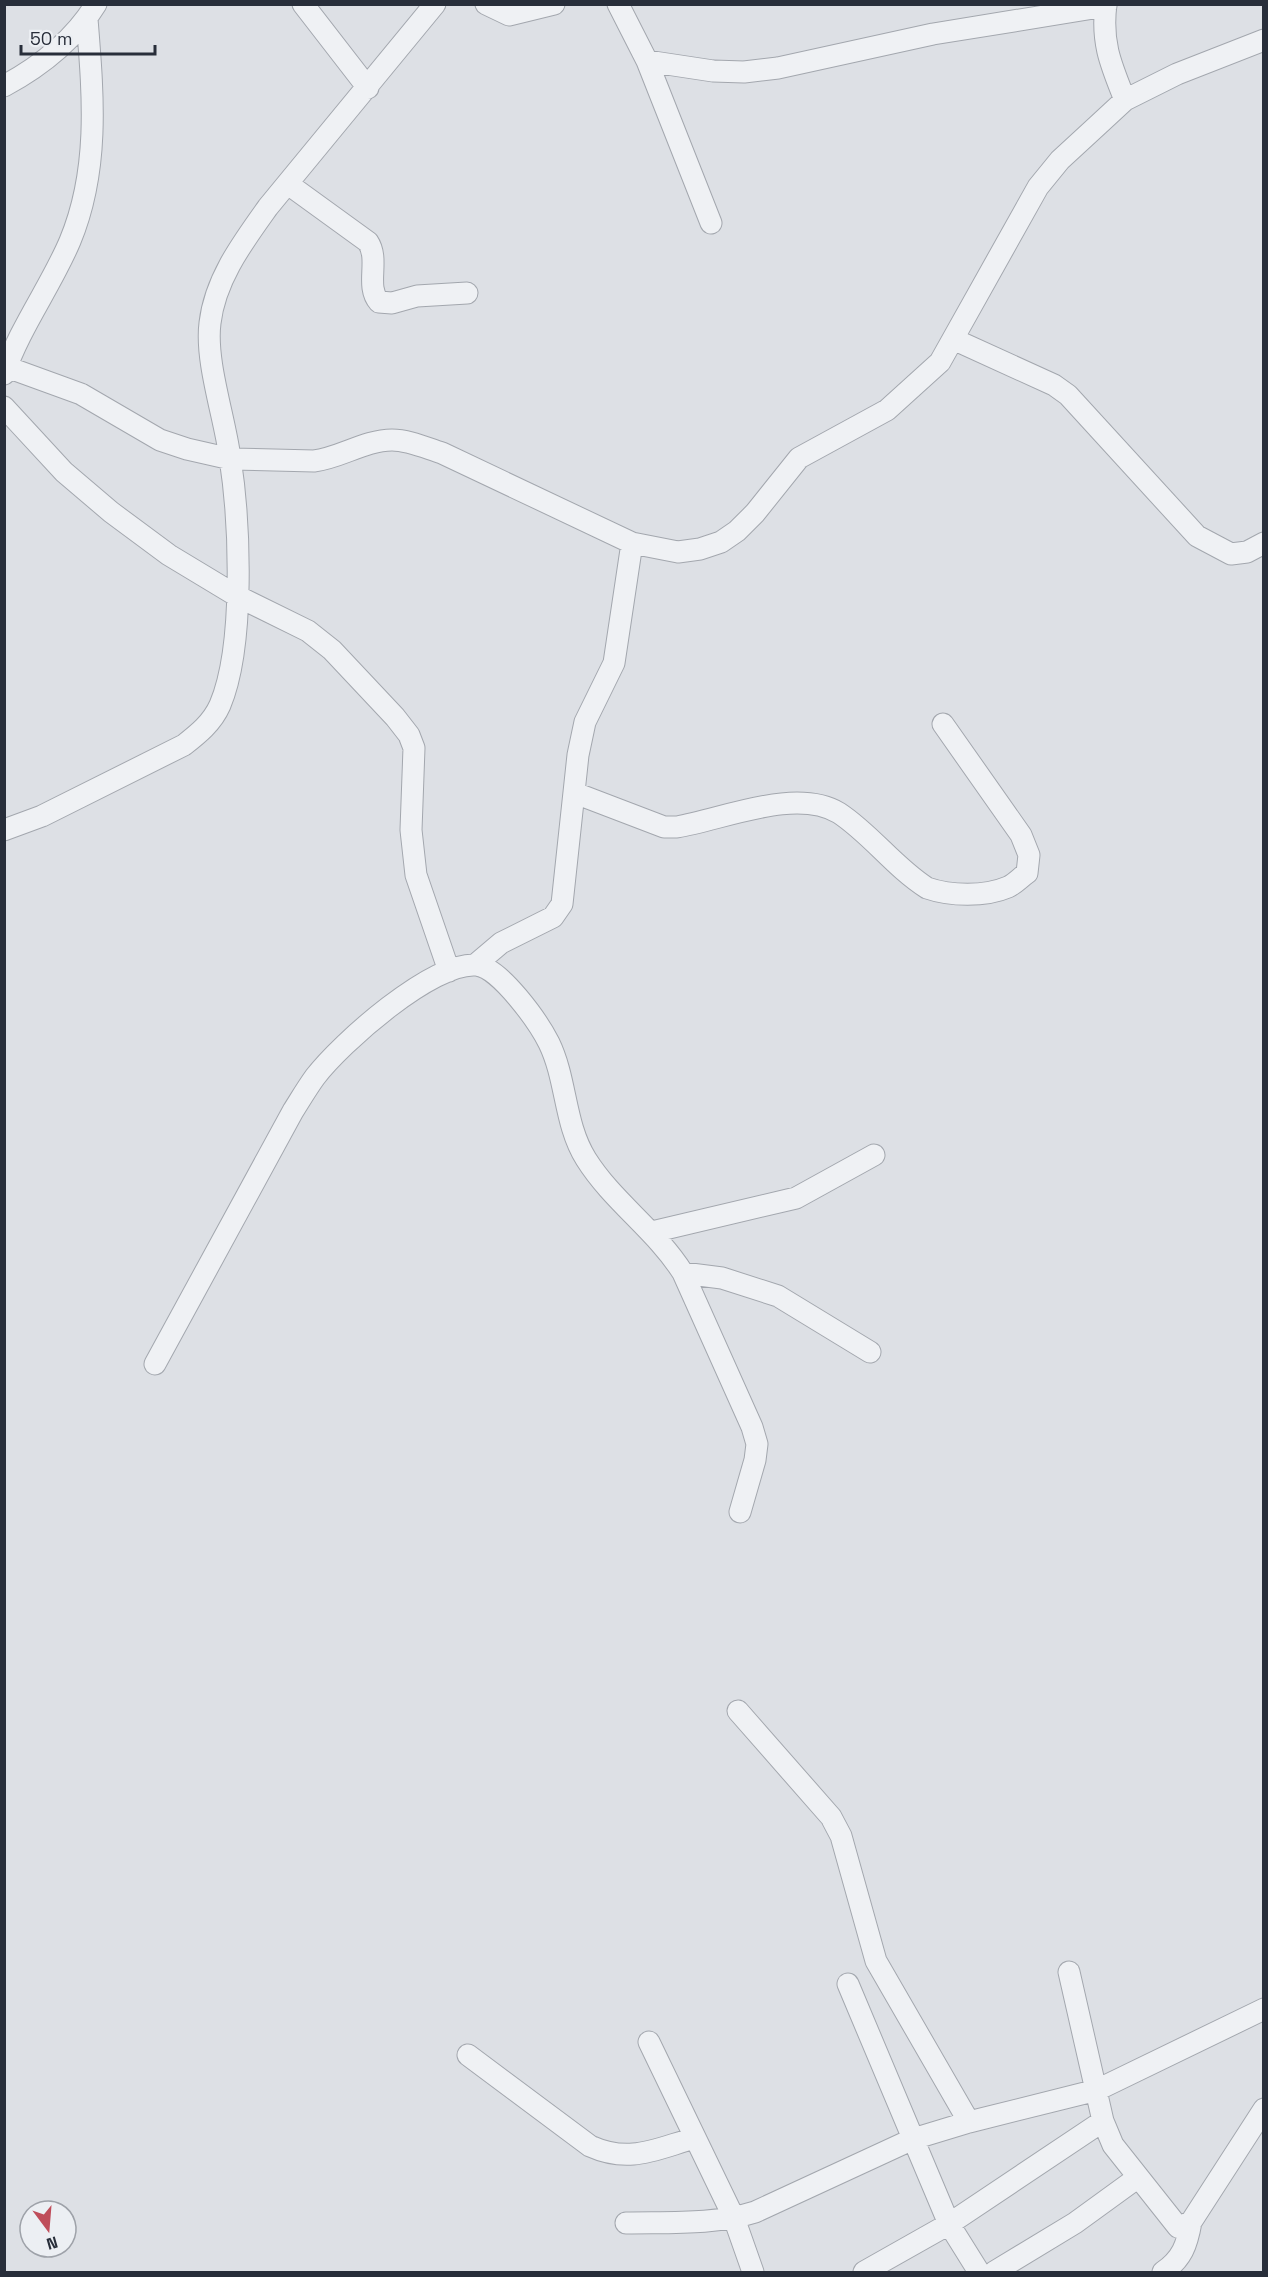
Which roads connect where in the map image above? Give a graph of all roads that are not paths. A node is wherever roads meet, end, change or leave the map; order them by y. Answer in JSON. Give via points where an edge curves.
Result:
{"nodes":[{"id":1,"x":303,"y":4,"type":"edge"},
{"id":2,"x":435,"y":4,"type":"edge"},
{"id":3,"x":486,"y":4,"type":"edge"},
{"id":4,"x":554,"y":4,"type":"edge"},
{"id":5,"x":618,"y":4,"type":"edge"},
{"id":6,"x":1106,"y":5,"type":"edge"},
{"id":7,"x":92,"y":12,"type":"edge"},
{"id":8,"x":1263,"y":40,"type":"edge"},
{"id":9,"x":647,"y":61,"type":"junction"},
{"id":10,"x":4,"y":86,"type":"edge"},
{"id":11,"x":368,"y":88,"type":"junction"},
{"id":12,"x":1125,"y":100,"type":"junction"},
{"id":13,"x":288,"y":183,"type":"junction"},
{"id":14,"x":711,"y":223,"type":"dead end"},
{"id":15,"x":467,"y":293,"type":"dead end"},
{"id":16,"x":953,"y":339,"type":"junction"},
{"id":17,"x":5,"y":369,"type":"edge"},
{"id":18,"x":4,"y":407,"type":"edge"},
{"id":19,"x":231,"y":459,"type":"junction"},
{"id":20,"x":632,"y":543,"type":"junction"},
{"id":21,"x":1263,"y":543,"type":"edge"},
{"id":22,"x":237,"y":596,"type":"junction"},
{"id":23,"x":943,"y":724,"type":"dead end"},
{"id":24,"x":574,"y":793,"type":"junction"},
{"id":25,"x":4,"y":830,"type":"edge"},
{"id":26,"x":475,"y":965,"type":"junction"},
{"id":27,"x":449,"y":970,"type":"junction"},
{"id":28,"x":874,"y":1155,"type":"dead end"},
{"id":29,"x":652,"y":1232,"type":"junction"},
{"id":30,"x":683,"y":1273,"type":"junction"},
{"id":31,"x":870,"y":1352,"type":"dead end"},
{"id":32,"x":155,"y":1364,"type":"dead end"},
{"id":33,"x":740,"y":1512,"type":"dead end"},
{"id":34,"x":738,"y":1711,"type":"dead end"},
{"id":35,"x":1069,"y":1972,"type":"dead end"},
{"id":36,"x":848,"y":1984,"type":"dead end"},
{"id":37,"x":1263,"y":2009,"type":"edge"},
{"id":38,"x":649,"y":2042,"type":"dead end"},
{"id":39,"x":468,"y":2055,"type":"dead end"},
{"id":40,"x":1097,"y":2090,"type":"junction"},
{"id":41,"x":1263,"y":2109,"type":"edge"},
{"id":42,"x":969,"y":2121,"type":"junction"},
{"id":43,"x":1103,"y":2121,"type":"junction"},
{"id":44,"x":695,"y":2138,"type":"junction"},
{"id":45,"x":913,"y":2139,"type":"junction"},
{"id":46,"x":1137,"y":2178,"type":"junction"},
{"id":47,"x":734,"y":2218,"type":"junction"},
{"id":48,"x":1191,"y":2222,"type":"junction"},
{"id":49,"x":626,"y":2223,"type":"dead end"},
{"id":50,"x":949,"y":2224,"type":"junction"},
{"id":51,"x":753,"y":2272,"type":"edge"},
{"id":52,"x":864,"y":2272,"type":"edge"},
{"id":53,"x":978,"y":2272,"type":"edge"},
{"id":54,"x":994,"y":2272,"type":"edge"},
{"id":55,"x":1163,"y":2272,"type":"edge"}],
"edges":[{"from":1,"to":11,"type":"street"},
{"from":2,"to":11,"type":"street"},
{"from":3,"to":4,"type":"street","via":[[509,15]]},
{"from":5,"to":9,"type":"street"},
{"from":6,"to":9,"type":"street","via":[[933,34],[778,68],[713,71]]},
{"from":6,"to":12,"type":"street","via":[[1103,31],[1107,54]]},
{"from":7,"to":10,"type":"street","via":[[61,48]]},
{"from":7,"to":17,"type":"street","via":[[95,108],[82,202],[70,241]]},
{"from":8,"to":12,"type":"street"},
{"from":9,"to":14,"type":"street"},
{"from":11,"to":13,"type":"street"},
{"from":12,"to":16,"type":"street","via":[[1060,160],[1038,187]]},
{"from":13,"to":15,"type":"street","via":[[368,242],[374,254],[375,297],[379,302]]},
{"from":13,"to":19,"type":"street","via":[[243,242],[215,299],[210,325],[212,360]]},
{"from":16,"to":20,"type":"street","via":[[940,362],[887,410],[799,458],[737,531],[721,542],[678,552]]},
{"from":16,"to":21,"type":"street","via":[[1068,395],[1197,536],[1231,554],[1247,552]]},
{"from":17,"to":19,"type":"street","via":[[81,394],[160,440]]},
{"from":18,"to":22,"type":"street","via":[[64,472],[97,500],[169,555]]},
{"from":19,"to":20,"type":"street","via":[[314,462],[376,442],[409,442],[442,453]]},
{"from":19,"to":22,"type":"street"},
{"from":20,"to":24,"type":"street","via":[[614,663],[585,722]]},
{"from":22,"to":25,"type":"street","via":[[230,677],[219,707],[204,729],[174,750],[42,816]]},
{"from":22,"to":27,"type":"street","via":[[308,631],[332,650],[409,735],[415,763],[411,830],[416,875]]},
{"from":23,"to":24,"type":"street","via":[[1021,835],[1029,855],[1028,873],[1009,887],[945,894],[927,888],[840,814],[821,804],[782,804],[677,827],[664,826]]},
{"from":24,"to":26,"type":"street","via":[[560,910],[501,943]]},
{"from":26,"to":27,"type":"street"},
{"from":26,"to":29,"type":"street","via":[[499,979],[539,1025],[550,1046],[571,1124],[587,1161],[614,1195]]},
{"from":27,"to":32,"type":"street","via":[[379,1014],[316,1076]]},
{"from":28,"to":29,"type":"street","via":[[796,1198]]},
{"from":29,"to":30,"type":"street"},
{"from":30,"to":31,"type":"street","via":[[722,1278],[778,1296]]},
{"from":30,"to":33,"type":"street","via":[[757,1444]]},
{"from":34,"to":42,"type":"street","via":[[831,1817],[841,1836],[876,1961]]},
{"from":35,"to":40,"type":"street"},
{"from":36,"to":45,"type":"street"},
{"from":37,"to":40,"type":"street"},
{"from":38,"to":44,"type":"street"},
{"from":39,"to":44,"type":"street","via":[[590,2146],[610,2155],[632,2155]]},
{"from":40,"to":42,"type":"street"},
{"from":40,"to":43,"type":"street"},
{"from":41,"to":48,"type":"street"},
{"from":42,"to":45,"type":"street"},
{"from":43,"to":46,"type":"street","via":[[1113,2145]]},
{"from":43,"to":50,"type":"street"},
{"from":44,"to":47,"type":"street"},
{"from":45,"to":47,"type":"street"},
{"from":45,"to":50,"type":"street"},
{"from":46,"to":48,"type":"street","via":[[1173,2223],[1178,2227]]},
{"from":46,"to":54,"type":"street","via":[[1075,2223]]},
{"from":47,"to":49,"type":"street"},
{"from":47,"to":51,"type":"street"},
{"from":48,"to":55,"type":"street","via":[[1181,2255],[1175,2265]]},
{"from":50,"to":52,"type":"street"},
{"from":50,"to":53,"type":"street"}]}
